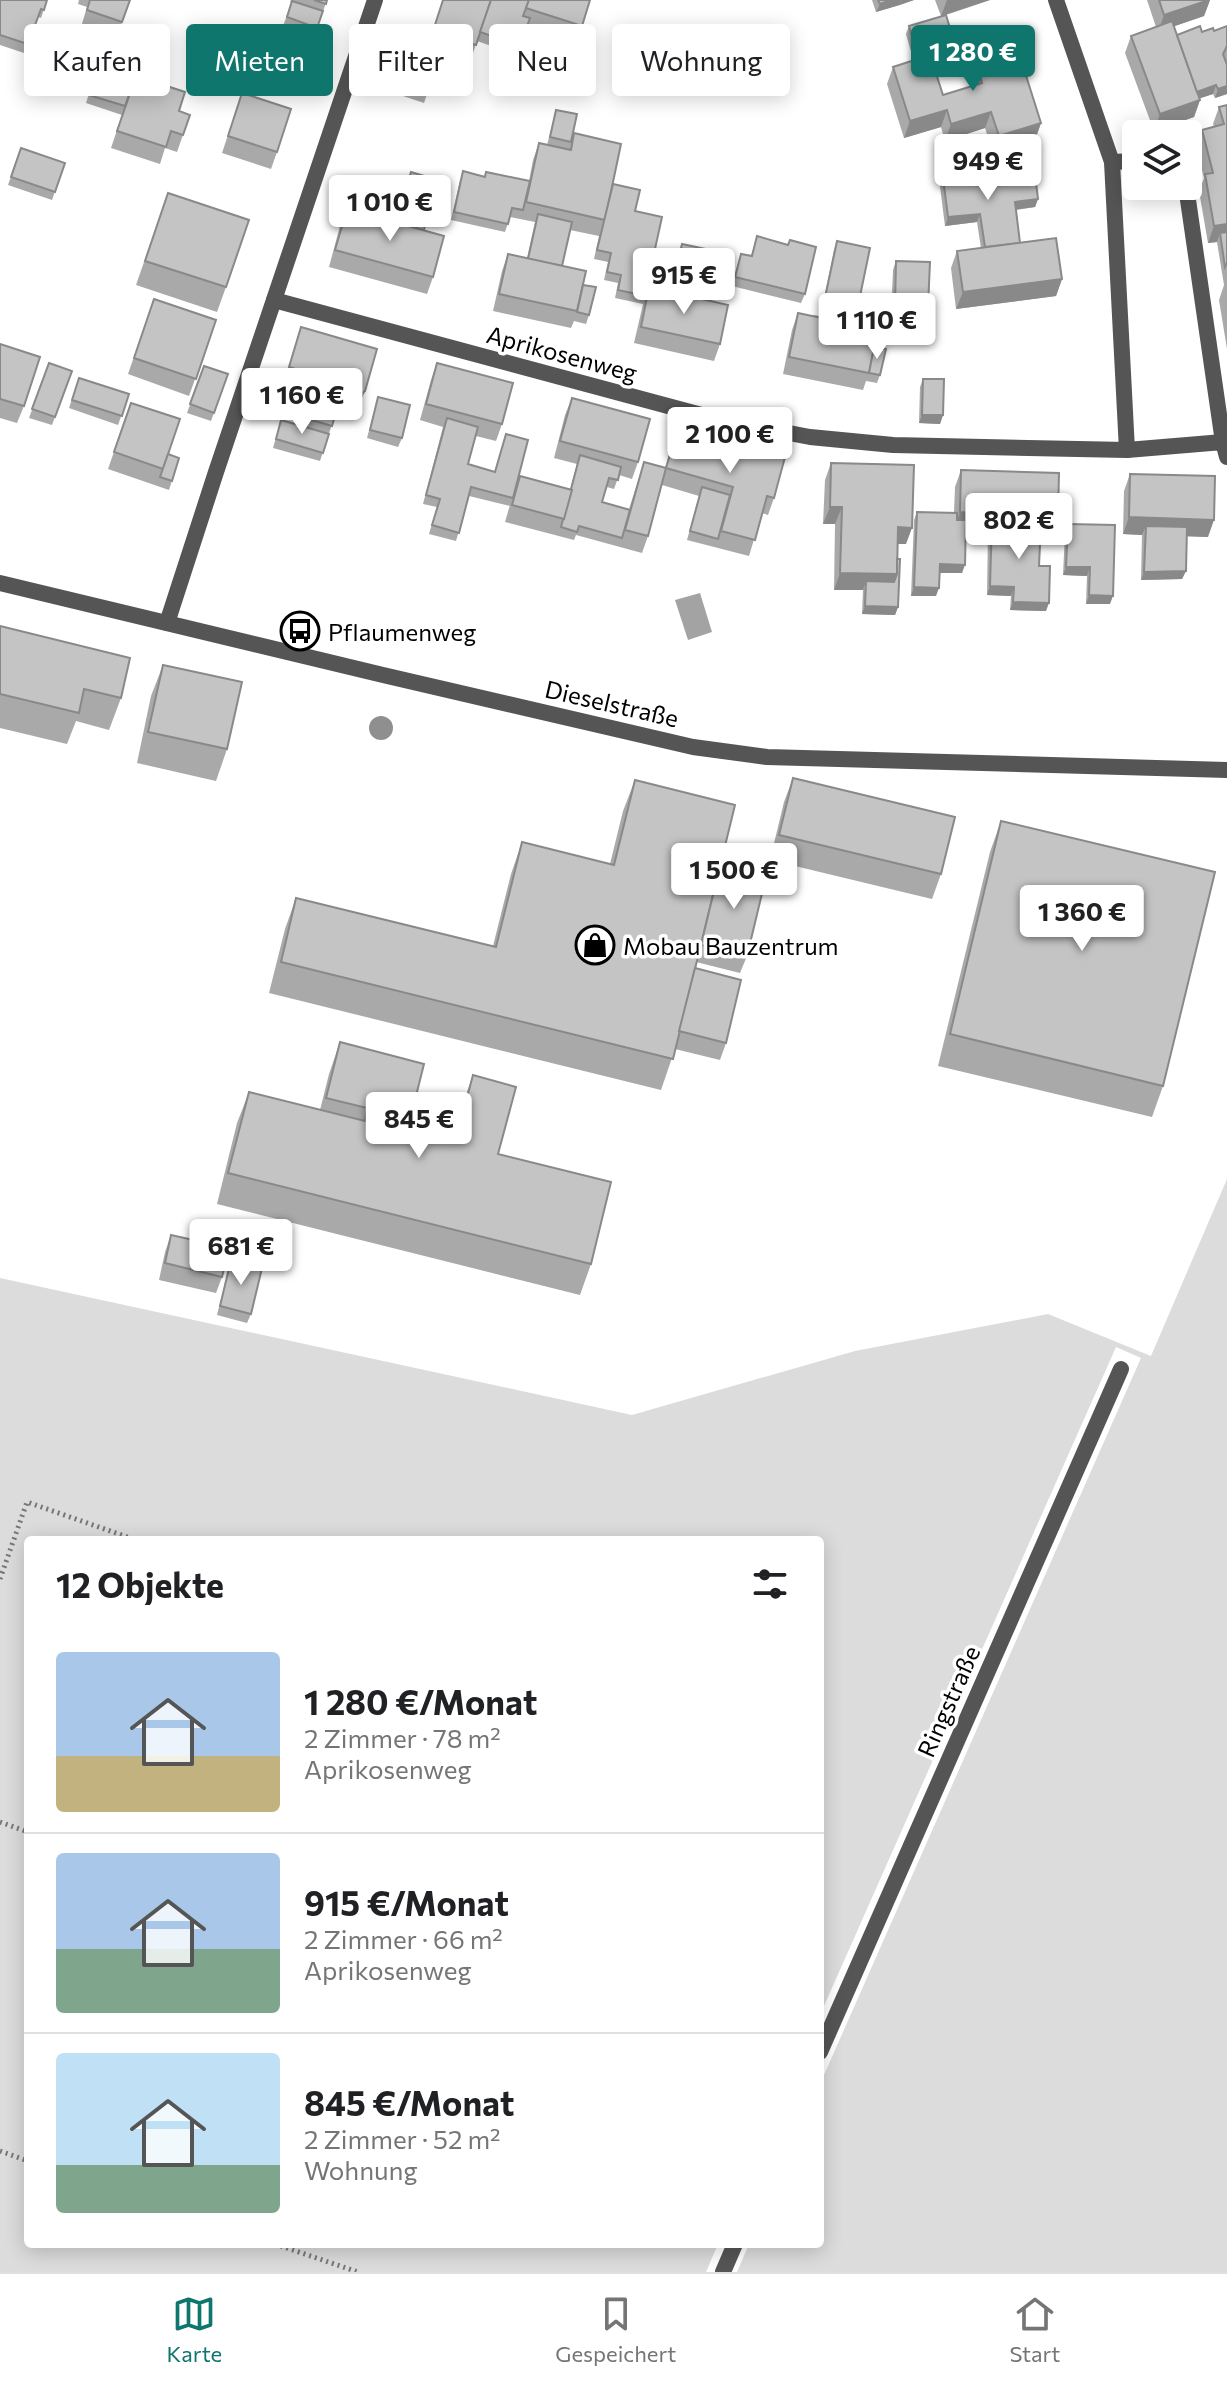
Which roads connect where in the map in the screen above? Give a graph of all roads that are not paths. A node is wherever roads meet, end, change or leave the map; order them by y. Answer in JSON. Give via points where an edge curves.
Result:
{"nodes":[{"id":1,"x":375,"y":0,"type":"edge"},
{"id":2,"x":1056,"y":0,"type":"edge"},
{"id":3,"x":1112,"y":162,"type":"junction"},
{"id":4,"x":1122,"y":162,"type":"edge"},
{"id":5,"x":1188,"y":200,"type":"edge"},
{"id":6,"x":274,"y":300,"type":"junction"},
{"id":7,"x":1127,"y":450,"type":"junction"},
{"id":8,"x":1225,"y":450,"type":"edge"},
{"id":9,"x":0,"y":583,"type":"edge"},
{"id":10,"x":167,"y":623,"type":"junction"},
{"id":11,"x":1227,"y":770,"type":"edge"},
{"id":12,"x":1121,"y":1369,"type":"dead end"},
{"id":13,"x":824,"y":2043,"type":"edge"},
{"id":14,"x":733,"y":2248,"type":"edge"},
{"id":15,"x":723,"y":2272,"type":"edge"}],
"edges":[{"from":1,"to":6,"type":"street"},
{"from":2,"to":3,"type":"street"},
{"from":3,"to":4,"type":"street"},
{"from":3,"to":7,"type":"street"},
{"from":5,"to":8,"type":"street"},
{"from":6,"to":7,"type":"street","name":"Aprikosenweg","via":[[720,420],[810,437],[893,445]]},
{"from":6,"to":10,"type":"street"},
{"from":7,"to":8,"type":"street","name":"Aprikosenweg"},
{"from":9,"to":10,"type":"street","name":"Dieselstraße"},
{"from":10,"to":11,"type":"street","name":"Dieselstraße","via":[[679,743],[753,755]]},
{"from":12,"to":13,"type":"street","name":"Ringstraße"},
{"from":14,"to":15,"type":"street"}]}
